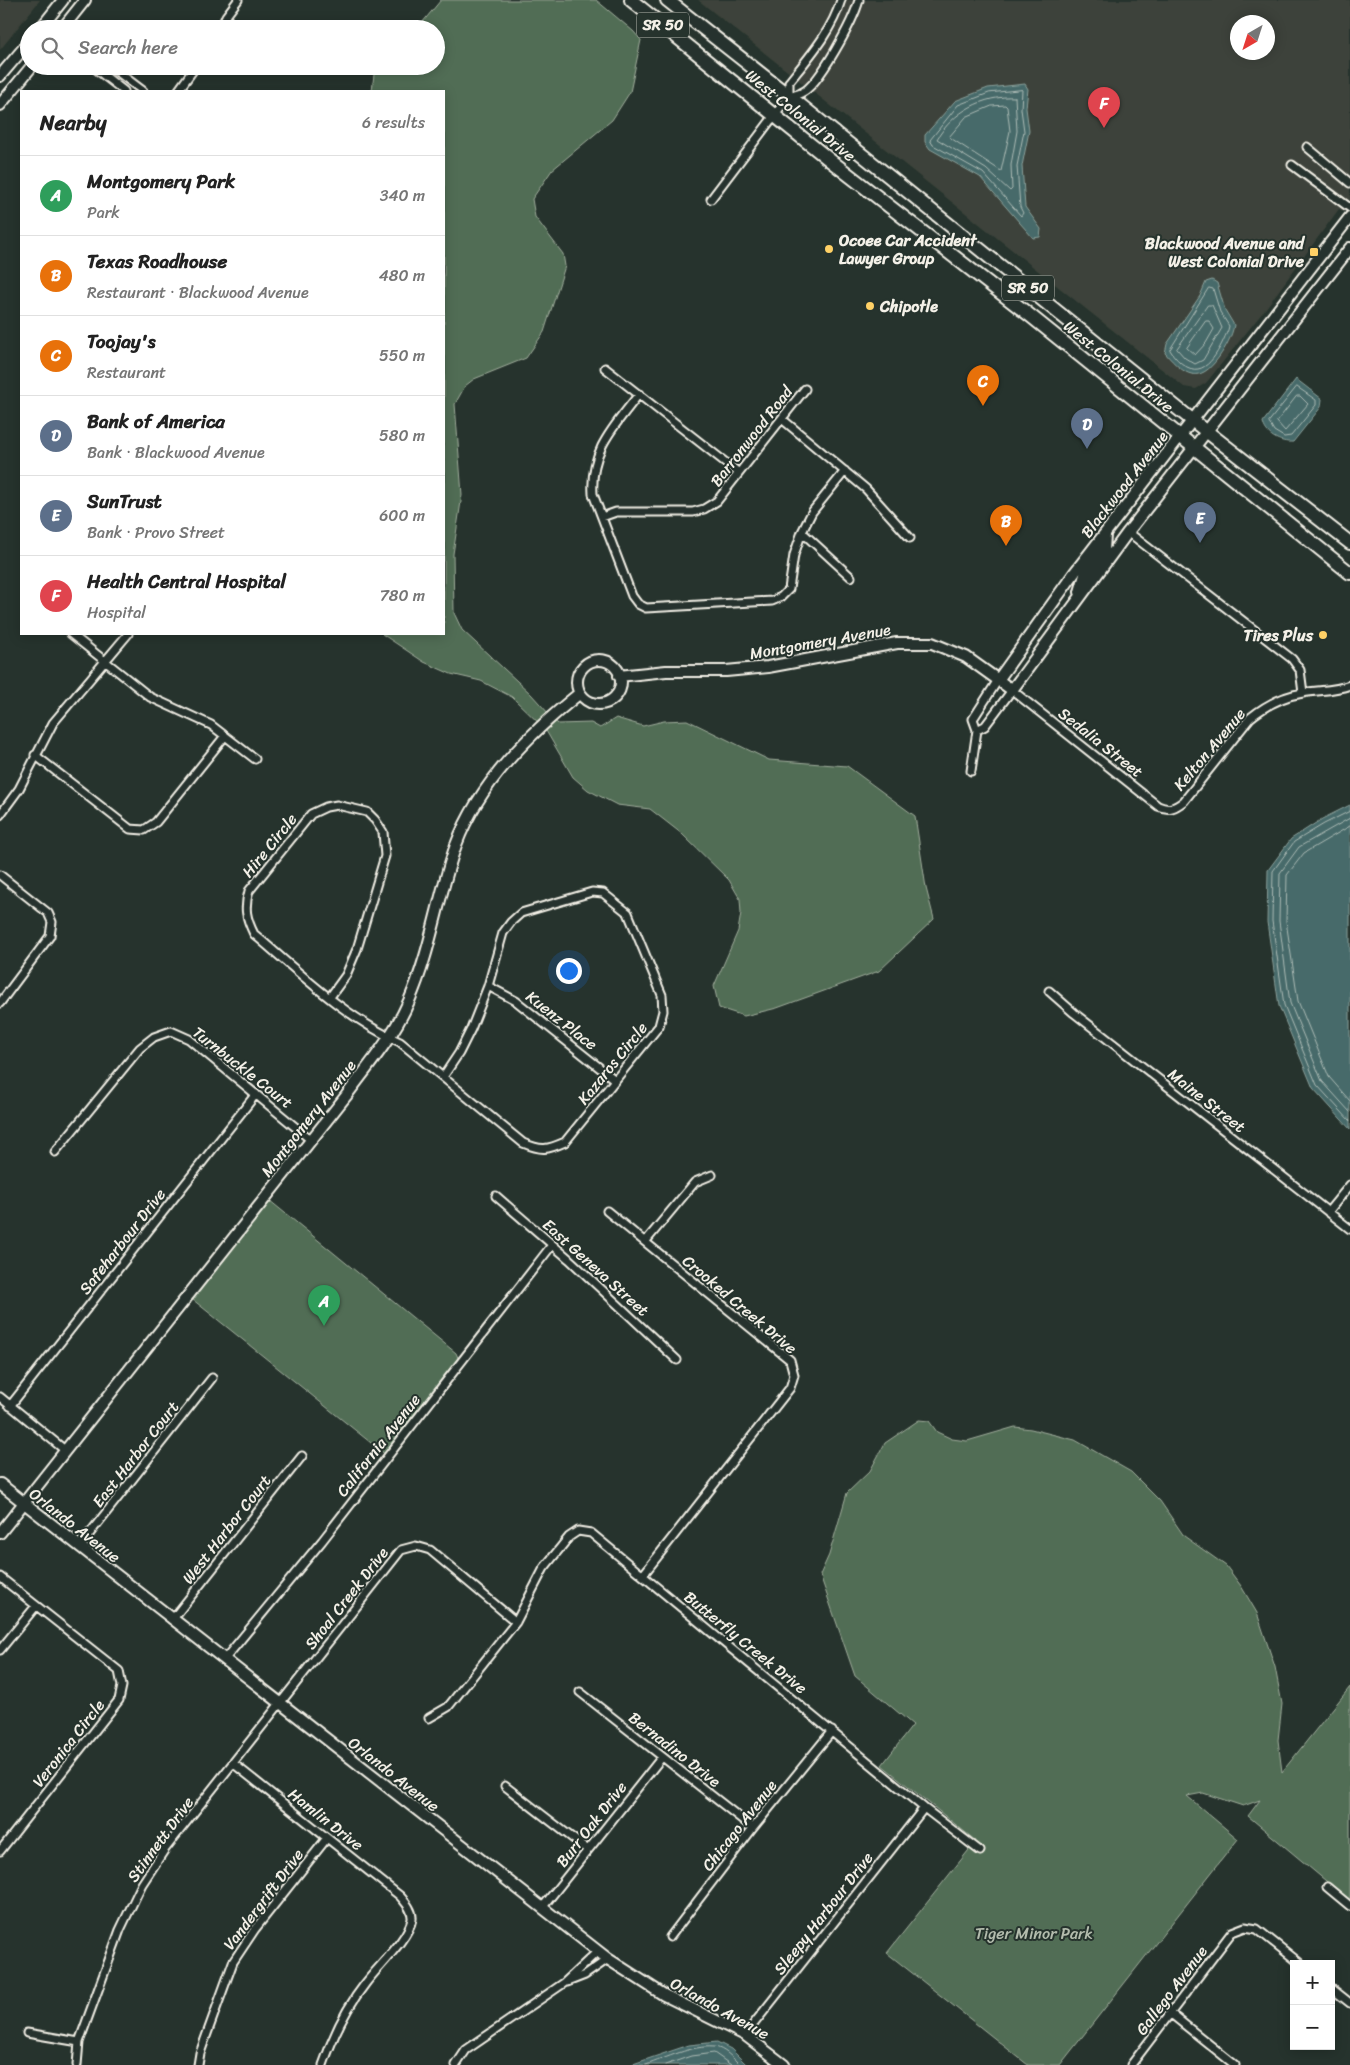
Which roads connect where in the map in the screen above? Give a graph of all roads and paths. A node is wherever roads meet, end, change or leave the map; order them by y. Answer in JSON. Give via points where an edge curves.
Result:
{"nodes":[{"id":1,"x":63,"y":0,"type":"edge"},
{"id":2,"x":85,"y":0,"type":"edge"},
{"id":3,"x":238,"y":0,"type":"edge"},
{"id":4,"x":632,"y":0,"type":"edge"},
{"id":5,"x":667,"y":0,"type":"edge"},
{"id":6,"x":841,"y":0,"type":"edge"},
{"id":7,"x":859,"y":0,"type":"edge"},
{"id":8,"x":48,"y":20,"type":"edge"},
{"id":9,"x":69,"y":20,"type":"edge"},
{"id":10,"x":224,"y":20,"type":"edge"},
{"id":11,"x":20,"y":53,"type":"edge"},
{"id":12,"x":25,"y":75,"type":"edge"},
{"id":13,"x":104,"y":75,"type":"edge"},
{"id":14,"x":122,"y":75,"type":"edge"},
{"id":15,"x":190,"y":75,"type":"edge"},
{"id":16,"x":0,"y":76,"type":"edge"},
{"id":17,"x":123,"y":90,"type":"edge"},
{"id":18,"x":142,"y":90,"type":"edge"},
{"id":19,"x":179,"y":90,"type":"edge"},
{"id":20,"x":789,"y":96,"type":"junction"},
{"id":21,"x":0,"y":105,"type":"edge"},
{"id":22,"x":775,"y":114,"type":"junction"},
{"id":23,"x":1307,"y":147,"type":"dead end"},
{"id":24,"x":1292,"y":165,"type":"dead end"},
{"id":25,"x":1350,"y":183,"type":"edge"},
{"id":26,"x":711,"y":198,"type":"dead end"},
{"id":27,"x":1350,"y":208,"type":"edge"},
{"id":28,"x":1350,"y":217,"type":"edge"},
{"id":29,"x":1350,"y":248,"type":"edge"},
{"id":30,"x":605,"y":368,"type":"dead end"},
{"id":31,"x":805,"y":389,"type":"dead end"},
{"id":32,"x":639,"y":394,"type":"junction"},
{"id":33,"x":782,"y":419,"type":"junction"},
{"id":34,"x":1192,"y":420,"type":"junction"},
{"id":35,"x":1207,"y":432,"type":"junction"},
{"id":36,"x":1180,"y":437,"type":"junction"},
{"id":37,"x":1194,"y":449,"type":"junction"},
{"id":38,"x":844,"y":471,"type":"junction"},
{"id":39,"x":739,"y":473,"type":"junction"},
{"id":40,"x":602,"y":517,"type":"junction"},
{"id":41,"x":802,"y":532,"type":"junction"},
{"id":42,"x":1128,"y":532,"type":"junction"},
{"id":43,"x":1105,"y":535,"type":"junction"},
{"id":44,"x":910,"y":538,"type":"dead end"},
{"id":45,"x":1350,"y":543,"type":"edge"},
{"id":46,"x":1350,"y":573,"type":"edge"},
{"id":47,"x":851,"y":577,"type":"dead end"},
{"id":48,"x":1078,"y":598,"type":"junction"},
{"id":49,"x":73,"y":635,"type":"edge"},
{"id":50,"x":127,"y":635,"type":"edge"},
{"id":51,"x":106,"y":661,"type":"junction"},
{"id":52,"x":620,"y":676,"type":"junction"},
{"id":53,"x":998,"y":680,"type":"junction"},
{"id":54,"x":1350,"y":685,"type":"edge"},
{"id":55,"x":1012,"y":690,"type":"junction"},
{"id":56,"x":580,"y":693,"type":"junction"},
{"id":57,"x":1303,"y":693,"type":"junction"},
{"id":58,"x":977,"y":730,"type":"junction"},
{"id":59,"x":225,"y":736,"type":"junction"},
{"id":60,"x":35,"y":755,"type":"junction"},
{"id":61,"x":255,"y":759,"type":"dead end"},
{"id":62,"x":971,"y":771,"type":"dead end"},
{"id":63,"x":1175,"y":808,"type":"joint"},
{"id":64,"x":0,"y":815,"type":"edge"},
{"id":65,"x":0,"y":875,"type":"edge"},
{"id":66,"x":488,"y":986,"type":"junction"},
{"id":67,"x":1049,"y":991,"type":"dead end"},
{"id":68,"x":330,"y":997,"type":"junction"},
{"id":69,"x":0,"y":1003,"type":"edge"},
{"id":70,"x":389,"y":1037,"type":"junction"},
{"id":71,"x":444,"y":1077,"type":"junction"},
{"id":72,"x":615,"y":1080,"type":"junction"},
{"id":73,"x":256,"y":1094,"type":"junction"},
{"id":74,"x":311,"y":1140,"type":"junction"},
{"id":75,"x":56,"y":1152,"type":"dead end"},
{"id":76,"x":712,"y":1175,"type":"dead end"},
{"id":77,"x":1350,"y":1186,"type":"edge"},
{"id":78,"x":496,"y":1196,"type":"dead end"},
{"id":79,"x":607,"y":1211,"type":"dead end"},
{"id":80,"x":1328,"y":1212,"type":"junction"},
{"id":81,"x":1350,"y":1229,"type":"edge"},
{"id":82,"x":645,"y":1242,"type":"junction"},
{"id":83,"x":552,"y":1245,"type":"junction"},
{"id":84,"x":677,"y":1360,"type":"dead end"},
{"id":85,"x":212,"y":1378,"type":"dead end"},
{"id":86,"x":0,"y":1397,"type":"edge"},
{"id":87,"x":10,"y":1406,"type":"junction"},
{"id":88,"x":66,"y":1451,"type":"junction"},
{"id":89,"x":302,"y":1456,"type":"dead end"},
{"id":90,"x":0,"y":1484,"type":"edge"},
{"id":91,"x":24,"y":1503,"type":"junction"},
{"id":92,"x":0,"y":1533,"type":"edge"},
{"id":93,"x":79,"y":1547,"type":"junction"},
{"id":94,"x":643,"y":1576,"type":"junction"},
{"id":95,"x":0,"y":1577,"type":"edge"},
{"id":96,"x":36,"y":1606,"type":"junction"},
{"id":97,"x":172,"y":1620,"type":"junction"},
{"id":98,"x":516,"y":1622,"type":"junction"},
{"id":99,"x":0,"y":1650,"type":"edge"},
{"id":100,"x":224,"y":1660,"type":"junction"},
{"id":101,"x":580,"y":1692,"type":"dead end"},
{"id":102,"x":281,"y":1705,"type":"junction"},
{"id":103,"x":429,"y":1718,"type":"dead end"},
{"id":104,"x":832,"y":1730,"type":"junction"},
{"id":105,"x":662,"y":1757,"type":"junction"},
{"id":106,"x":234,"y":1764,"type":"junction"},
{"id":107,"x":505,"y":1786,"type":"dead end"},
{"id":108,"x":924,"y":1808,"type":"junction"},
{"id":109,"x":753,"y":1828,"type":"junction"},
{"id":110,"x":327,"y":1838,"type":"junction"},
{"id":111,"x":588,"y":1850,"type":"junction"},
{"id":112,"x":0,"y":1851,"type":"edge"},
{"id":113,"x":980,"y":1851,"type":"dead end"},
{"id":114,"x":1327,"y":1886,"type":"dead end"},
{"id":115,"x":1350,"y":1906,"type":"edge"},
{"id":116,"x":542,"y":1908,"type":"junction"},
{"id":117,"x":670,"y":1937,"type":"dead end"},
{"id":118,"x":597,"y":1952,"type":"junction"},
{"id":119,"x":608,"y":1959,"type":"junction"},
{"id":120,"x":1296,"y":1960,"type":"edge"},
{"id":121,"x":564,"y":1983,"type":"junction"},
{"id":122,"x":1335,"y":1991,"type":"edge"},
{"id":123,"x":1350,"y":2003,"type":"edge"},
{"id":124,"x":1170,"y":2013,"type":"junction"},
{"id":125,"x":27,"y":2033,"type":"dead end"},
{"id":126,"x":745,"y":2035,"type":"junction"},
{"id":127,"x":79,"y":2042,"type":"junction"},
{"id":128,"x":77,"y":2065,"type":"edge"},
{"id":129,"x":198,"y":2065,"type":"edge"},
{"id":130,"x":323,"y":2065,"type":"edge"},
{"id":131,"x":456,"y":2065,"type":"edge"},
{"id":132,"x":784,"y":2065,"type":"edge"},
{"id":133,"x":1131,"y":2065,"type":"edge"},
{"id":134,"x":1235,"y":2065,"type":"edge"}],
"edges":[{"from":1,"to":8,"type":"street"},
{"from":2,"to":9,"type":"street"},
{"from":3,"to":10,"type":"street"},
{"from":4,"to":22,"type":"highway","name":"West Colonial Drive","number":"SR 50"},
{"from":5,"to":20,"type":"highway","name":"West Colonial Drive","number":"SR 50"},
{"from":6,"to":20,"type":"street","via":[[814,51],[789,82]]},
{"from":7,"to":20,"type":"street","via":[[854,18],[825,67],[803,93]]},
{"from":11,"to":16,"type":"street"},
{"from":12,"to":21,"type":"street"},
{"from":13,"to":17,"type":"street"},
{"from":14,"to":18,"type":"street"},
{"from":15,"to":19,"type":"street"},
{"from":20,"to":22,"type":"street"},
{"from":20,"to":34,"type":"highway","name":"West Colonial Drive","number":"SR 50"},
{"from":22,"to":26,"type":"street"},
{"from":22,"to":36,"type":"highway","name":"West Colonial Drive","number":"SR 50"},
{"from":23,"to":25,"type":"street"},
{"from":24,"to":27,"type":"street"},
{"from":28,"to":34,"type":"street","name":"Blackwood Avenue"},
{"from":29,"to":35,"type":"street","name":"Blackwood Avenue"},
{"from":30,"to":32,"type":"street"},
{"from":31,"to":33,"type":"street","name":"Barronwood Road"},
{"from":32,"to":39,"type":"street"},
{"from":32,"to":40,"type":"street","via":[[601,444],[592,476]]},
{"from":33,"to":38,"type":"street"},
{"from":33,"to":39,"type":"street","name":"Barronwood Road"},
{"from":34,"to":35,"type":"highway","name":"West Colonial Drive","number":"SR 50"},
{"from":34,"to":36,"type":"street","name":"Blackwood Avenue"},
{"from":35,"to":37,"type":"street","name":"Blackwood Avenue"},
{"from":35,"to":45,"type":"highway","name":"West Colonial Drive","number":"SR 50"},
{"from":36,"to":37,"type":"highway","name":"West Colonial Drive","number":"SR 50"},
{"from":36,"to":43,"type":"street","name":"Blackwood Avenue"},
{"from":37,"to":42,"type":"street","name":"Blackwood Avenue"},
{"from":37,"to":46,"type":"highway","name":"West Colonial Drive","number":"SR 50"},
{"from":38,"to":41,"type":"street","via":[[812,512]]},
{"from":38,"to":44,"type":"street","via":[[866,489]]},
{"from":39,"to":40,"type":"street","name":"Barronwood Road","via":[[717,501],[704,509],[694,512],[616,512]]},
{"from":40,"to":41,"type":"street","via":[[632,596],[646,608],[772,601],[789,589],[794,555]]},
{"from":41,"to":47,"type":"street"},
{"from":42,"to":48,"type":"street","name":"Blackwood Avenue"},
{"from":42,"to":57,"type":"street","via":[[1292,659],[1300,670]]},
{"from":43,"to":48,"type":"street","via":[[1104,550],[1085,575]]},
{"from":43,"to":53,"type":"street","name":"Blackwood Avenue"},
{"from":48,"to":55,"type":"street","name":"Blackwood Avenue"},
{"from":49,"to":51,"type":"street"},
{"from":50,"to":51,"type":"street"},
{"from":51,"to":59,"type":"street","via":[[150,697],[202,721]]},
{"from":51,"to":60,"type":"street","via":[[53,723]]},
{"from":52,"to":53,"type":"street","name":"Montgomery Avenue","via":[[768,667],[897,643],[932,643],[966,657]]},
{"from":52,"to":56,"type":"street","via":[[619,689],[610,701],[591,703]]},
{"from":52,"to":56,"type":"street","via":[[611,664],[592,662],[580,671],[577,686]]},
{"from":53,"to":55,"type":"street","name":"Montgomery Avenue"},
{"from":53,"to":58,"type":"street","name":"Blackwood Avenue","via":[[973,719]]},
{"from":54,"to":57,"type":"street","name":"Kelton Avenue","via":[[1337,690]]},
{"from":55,"to":58,"type":"street","name":"Blackwood Avenue","via":[[985,726]]},
{"from":55,"to":63,"type":"street","name":"Sedalia Street","via":[[1158,806]]},
{"from":56,"to":70,"type":"street","name":"Montgomery Avenue","via":[[536,729],[490,784],[471,813],[456,844],[409,1002]]},
{"from":57,"to":63,"type":"street","name":"Kelton Avenue","via":[[1263,707],[1250,718]]},
{"from":58,"to":62,"type":"street","name":"Blackwood Avenue"},
{"from":59,"to":60,"type":"street","via":[[156,822],[144,830],[130,829]]},
{"from":59,"to":61,"type":"street"},
{"from":60,"to":64,"type":"street","via":[[19,789]]},
{"from":65,"to":69,"type":"street","via":[[48,913],[52,922],[50,936]]},
{"from":66,"to":71,"type":"street","name":"Kazaros Circle","via":[[459,1053]]},
{"from":66,"to":72,"type":"street","name":"Kuenz Place","via":[[516,1001]]},
{"from":66,"to":72,"type":"street","name":"Kazaros Circle","via":[[503,933],[522,913],[592,892],[603,893],[616,902],[628,913],[662,995],[663,1011],[659,1026]]},
{"from":67,"to":80,"type":"street","name":"Maine Street"},
{"from":68,"to":68,"type":"street","name":"Hire Circle","via":[[346,975],[357,949],[385,856],[384,832],[375,820],[367,812],[337,805],[311,814],[250,892],[245,906],[254,934]]},
{"from":68,"to":70,"type":"street","name":"Hire Circle"},
{"from":70,"to":71,"type":"street","name":"Kazaros Circle"},
{"from":70,"to":74,"type":"street","name":"Montgomery Avenue"},
{"from":71,"to":72,"type":"street","name":"Kazaros Circle","via":[[523,1143],[539,1149],[565,1142]]},
{"from":73,"to":74,"type":"street","name":"Turnbuckle Court"},
{"from":73,"to":75,"type":"street","name":"Turnbuckle Court","via":[[189,1040],[171,1032],[154,1037],[140,1048]]},
{"from":73,"to":87,"type":"street","name":"Safeharbour Drive"},
{"from":74,"to":88,"type":"street","name":"Montgomery Avenue"},
{"from":76,"to":82,"type":"street","via":[[695,1182]]},
{"from":77,"to":80,"type":"street"},
{"from":78,"to":83,"type":"street","name":"East Geneva Street"},
{"from":79,"to":82,"type":"street","name":"Crooked Creek Drive"},
{"from":80,"to":81,"type":"street","name":"Maine Street"},
{"from":82,"to":94,"type":"street","name":"Crooked Creek Drive","via":[[790,1360],[794,1375],[790,1388]]},
{"from":83,"to":84,"type":"street","name":"East Geneva Street"},
{"from":83,"to":100,"type":"street","name":"California Avenue","via":[[322,1541]]},
{"from":85,"to":93,"type":"street","name":"East Harbor Court"},
{"from":86,"to":87,"type":"street"},
{"from":87,"to":88,"type":"street"},
{"from":88,"to":91,"type":"street","name":"Montgomery Avenue"},
{"from":89,"to":97,"type":"street","name":"West Harbor Court"},
{"from":90,"to":91,"type":"street","name":"Orlando Avenue"},
{"from":91,"to":92,"type":"street","name":"Montgomery Avenue"},
{"from":91,"to":93,"type":"street","name":"Orlando Avenue"},
{"from":93,"to":97,"type":"street","name":"Orlando Avenue"},
{"from":94,"to":98,"type":"street","name":"Butterfly Creek Drive","via":[[591,1533],[578,1531],[569,1537],[544,1568]]},
{"from":94,"to":104,"type":"street","name":"Butterfly Creek Drive"},
{"from":95,"to":96,"type":"street","name":"Veronica Circle"},
{"from":96,"to":99,"type":"street"},
{"from":96,"to":112,"type":"street","name":"Veronica Circle","via":[[119,1671],[122,1686],[119,1700]]},
{"from":97,"to":100,"type":"street","name":"Orlando Avenue"},
{"from":98,"to":102,"type":"street","name":"Shoal Creek Drive","via":[[430,1550],[416,1546],[401,1550]]},
{"from":98,"to":103,"type":"street","via":[[448,1707]]},
{"from":100,"to":102,"type":"street","name":"Orlando Avenue"},
{"from":101,"to":105,"type":"street","name":"Bernadino Drive"},
{"from":102,"to":106,"type":"street","name":"Stinnett Drive"},
{"from":102,"to":116,"type":"street","name":"Orlando Avenue"},
{"from":104,"to":108,"type":"street","name":"Butterfly Creek Drive"},
{"from":104,"to":109,"type":"street","name":"Chicago Avenue"},
{"from":105,"to":109,"type":"street","name":"Bernadino Drive"},
{"from":105,"to":111,"type":"street","name":"Burr Oak Drive"},
{"from":106,"to":110,"type":"street","name":"Hamlin Drive"},
{"from":106,"to":127,"type":"street","name":"Stinnett Drive","via":[[142,1884],[120,1930]]},
{"from":107,"to":111,"type":"street"},
{"from":108,"to":113,"type":"street","name":"Butterfly Creek Drive"},
{"from":108,"to":126,"type":"street","name":"Sleepy Harbour Drive"},
{"from":109,"to":117,"type":"street","name":"Chicago Avenue"},
{"from":110,"to":129,"type":"street","name":"Vandergrift Drive","via":[[233,1962]]},
{"from":110,"to":130,"type":"street","name":"Hamlin Drive","via":[[400,1896],[411,1910],[412,1919],[342,2018]]},
{"from":111,"to":116,"type":"street","name":"Burr Oak Drive"},
{"from":114,"to":115,"type":"street"},
{"from":116,"to":118,"type":"street","name":"Orlando Avenue"},
{"from":118,"to":119,"type":"street","name":"Orlando Avenue"},
{"from":118,"to":121,"type":"street"},
{"from":119,"to":121,"type":"street","via":[[585,1975]]},
{"from":119,"to":126,"type":"street","name":"Orlando Avenue","via":[[664,1995]]},
{"from":120,"to":124,"type":"street","name":"Gallego Avenue","via":[[1257,1928],[1245,1927],[1232,1932]]},
{"from":121,"to":131,"type":"street","via":[[466,2050]]},
{"from":122,"to":123,"type":"street"},
{"from":124,"to":133,"type":"street","name":"Gallego Avenue"},
{"from":124,"to":134,"type":"street"},
{"from":125,"to":127,"type":"street"},
{"from":126,"to":132,"type":"street","name":"Orlando Avenue"},
{"from":127,"to":128,"type":"street","name":"Stinnett Drive"}]}
